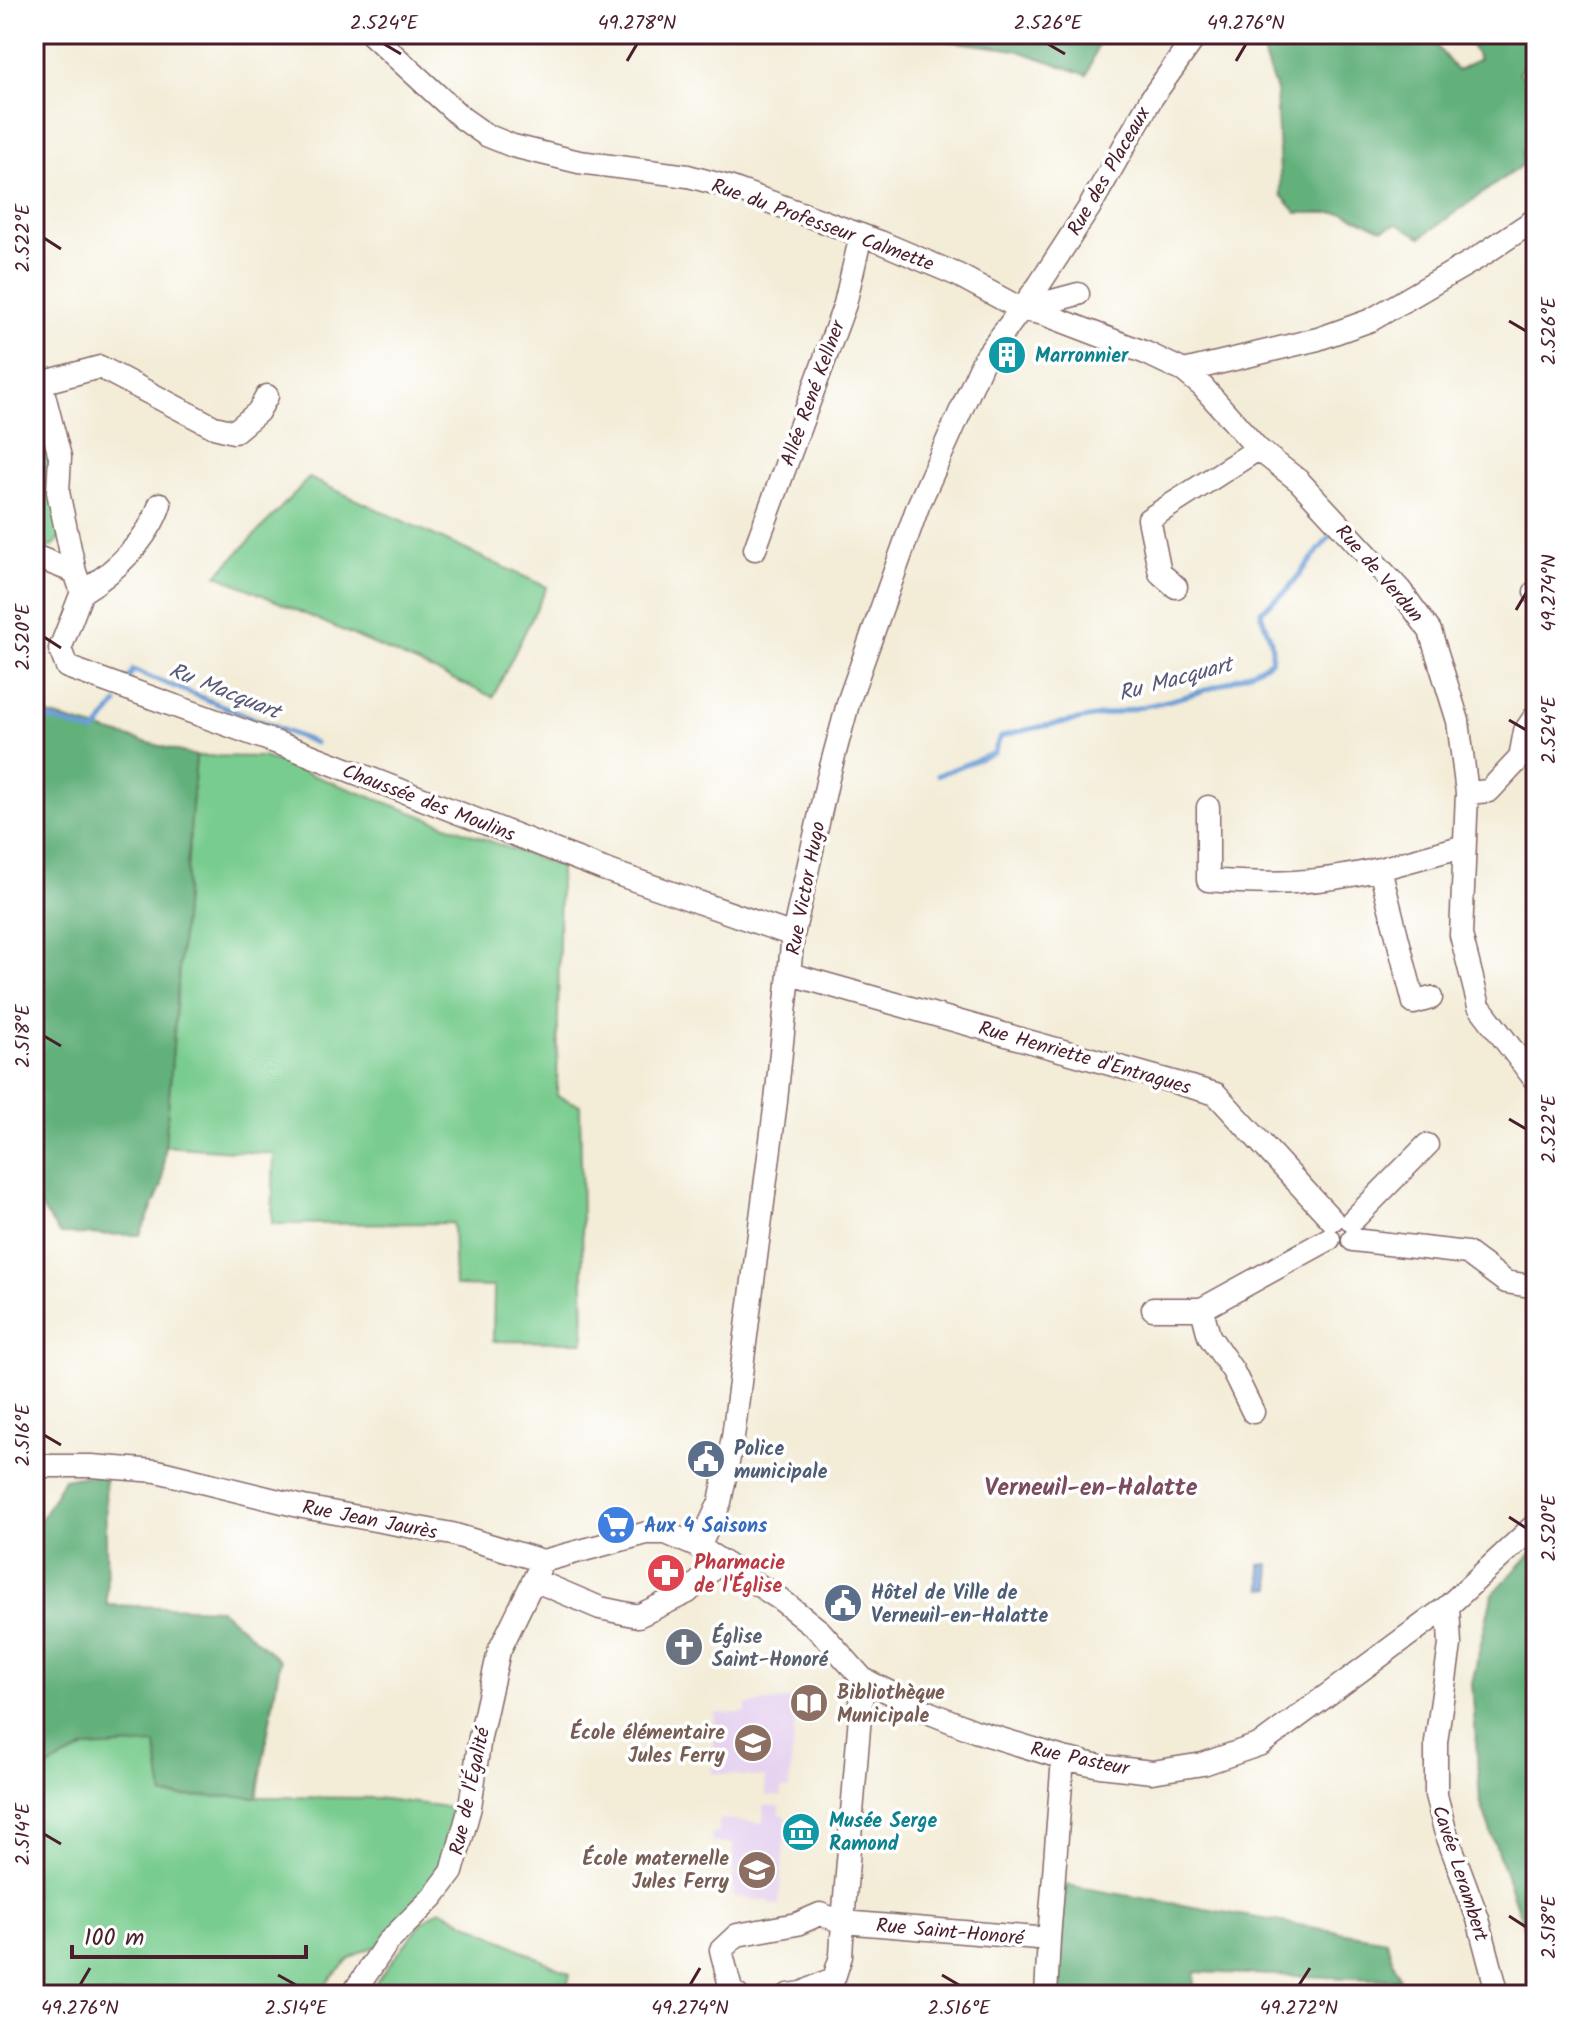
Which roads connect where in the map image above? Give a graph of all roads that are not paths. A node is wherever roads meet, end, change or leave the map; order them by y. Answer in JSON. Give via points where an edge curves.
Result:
{"nodes":[{"id":1,"x":371,"y":34,"type":"edge"},
{"id":2,"x":1197,"y":34,"type":"edge"},
{"id":3,"x":1536,"y":219,"type":"edge"},
{"id":4,"x":861,"y":235,"type":"junction"},
{"id":5,"x":1078,"y":294,"type":"dead end"},
{"id":6,"x":1021,"y":309,"type":"junction"},
{"id":7,"x":1184,"y":371,"type":"junction"},
{"id":8,"x":38,"y":381,"type":"edge"},
{"id":9,"x":267,"y":396,"type":"dead end"},
{"id":10,"x":1258,"y":449,"type":"junction"},
{"id":11,"x":160,"y":504,"type":"dead end"},
{"id":12,"x":755,"y":549,"type":"dead end"},
{"id":13,"x":34,"y":556,"type":"edge"},
{"id":14,"x":78,"y":582,"type":"junction"},
{"id":15,"x":1176,"y":587,"type":"dead end"},
{"id":16,"x":1536,"y":715,"type":"edge"},
{"id":17,"x":1467,"y":793,"type":"junction"},
{"id":18,"x":1208,"y":807,"type":"dead end"},
{"id":19,"x":1464,"y":846,"type":"junction"},
{"id":20,"x":1380,"y":869,"type":"junction"},
{"id":21,"x":793,"y":935,"type":"junction"},
{"id":22,"x":790,"y":974,"type":"junction"},
{"id":23,"x":1431,"y":998,"type":"dead end"},
{"id":24,"x":1536,"y":1081,"type":"edge"},
{"id":25,"x":1427,"y":1145,"type":"dead end"},
{"id":26,"x":1342,"y":1230,"type":"junction"},
{"id":27,"x":1536,"y":1287,"type":"edge"},
{"id":28,"x":1153,"y":1309,"type":"dead end"},
{"id":29,"x":1202,"y":1309,"type":"junction"},
{"id":30,"x":1253,"y":1412,"type":"dead end"},
{"id":31,"x":34,"y":1466,"type":"edge"},
{"id":32,"x":1536,"y":1524,"type":"edge"},
{"id":33,"x":699,"y":1547,"type":"junction"},
{"id":34,"x":721,"y":1561,"type":"junction"},
{"id":35,"x":538,"y":1571,"type":"junction"},
{"id":36,"x":1448,"y":1606,"type":"junction"},
{"id":37,"x":863,"y":1679,"type":"junction"},
{"id":38,"x":1063,"y":1758,"type":"junction"},
{"id":39,"x":843,"y":1922,"type":"junction"},
{"id":40,"x":1049,"y":1939,"type":"junction"},
{"id":41,"x":352,"y":1995,"type":"edge"},
{"id":42,"x":737,"y":1995,"type":"edge"},
{"id":43,"x":788,"y":1995,"type":"edge"},
{"id":44,"x":1046,"y":1995,"type":"edge"},
{"id":45,"x":1498,"y":1995,"type":"edge"}],
"edges":[{"from":1,"to":4,"type":"street","name":"Rue du Professeur Calmette","via":[[486,135],[579,162],[715,183]]},
{"from":2,"to":6,"type":"street","name":"Rue des Placeaux"},
{"from":3,"to":7,"type":"street","via":[[1371,320],[1318,339]]},
{"from":4,"to":6,"type":"street","name":"Rue du Professeur Calmette","via":[[958,275]]},
{"from":4,"to":12,"type":"street","name":"Allée René Kellner","via":[[845,304]]},
{"from":5,"to":6,"type":"street"},
{"from":6,"to":7,"type":"street","name":"Rue de Verdun"},
{"from":6,"to":21,"type":"street","name":"Rue Victor Hugo","via":[[984,359],[918,506],[849,700]]},
{"from":7,"to":10,"type":"street","name":"Rue de Verdun"},
{"from":8,"to":9,"type":"street","via":[[100,367],[214,427],[234,432],[258,412]]},
{"from":8,"to":14,"type":"street","via":[[60,457],[58,492]]},
{"from":10,"to":15,"type":"street","via":[[1149,519],[1160,573]]},
{"from":10,"to":17,"type":"street","name":"Rue de Verdun","via":[[1299,481],[1400,590],[1430,631],[1458,721]]},
{"from":11,"to":14,"type":"street","via":[[154,525],[101,580]]},
{"from":13,"to":14,"type":"street"},
{"from":14,"to":21,"type":"street","name":"Chaussée des Moulins","via":[[60,649],[67,667]]},
{"from":16,"to":17,"type":"street","via":[[1525,731],[1520,758],[1489,791]]},
{"from":17,"to":19,"type":"street","name":"Rue de Verdun"},
{"from":18,"to":20,"type":"street","via":[[1208,880],[1274,885]]},
{"from":19,"to":20,"type":"street"},
{"from":19,"to":24,"type":"street","name":"Rue de Verdun","via":[[1461,935],[1479,1006]]},
{"from":20,"to":23,"type":"street","via":[[1414,1003]]},
{"from":21,"to":22,"type":"street","name":"Rue Victor Hugo"},
{"from":22,"to":26,"type":"street","name":"Rue Henriette d'Entragues","via":[[1216,1094]]},
{"from":22,"to":33,"type":"street","name":"Rue Victor Hugo","via":[[733,1437],[720,1502]]},
{"from":25,"to":26,"type":"street"},
{"from":26,"to":27,"type":"street","via":[[1467,1253],[1506,1282]]},
{"from":26,"to":29,"type":"street"},
{"from":28,"to":29,"type":"street"},
{"from":29,"to":30,"type":"street","via":[[1209,1336]]},
{"from":31,"to":35,"type":"street","name":"Rue Jean Jaurès","via":[[157,1471],[303,1507],[452,1534]]},
{"from":32,"to":36,"type":"street","name":"Rue Pasteur"},
{"from":33,"to":34,"type":"street","name":"Rue Pasteur"},
{"from":33,"to":35,"type":"street","via":[[666,1533],[647,1533]]},
{"from":34,"to":35,"type":"street","name":"Rue Jean Jaurès","via":[[688,1592],[638,1616],[600,1608]]},
{"from":34,"to":37,"type":"street","name":"Rue Pasteur","via":[[820,1631]]},
{"from":35,"to":41,"type":"street","name":"Rue de l'Égalité","via":[[499,1651],[470,1807],[452,1872],[387,1943]]},
{"from":36,"to":38,"type":"street","name":"Rue Pasteur","via":[[1300,1718],[1230,1757],[1152,1772]]},
{"from":36,"to":45,"type":"street","name":"Cavée Lerambert","via":[[1450,1645],[1436,1742],[1436,1795]]},
{"from":37,"to":38,"type":"street","name":"Rue Pasteur","via":[[960,1725]]},
{"from":37,"to":39,"type":"street"},
{"from":38,"to":40,"type":"street"},
{"from":39,"to":40,"type":"street","name":"Rue Saint-Honoré"},
{"from":39,"to":42,"type":"street","name":"Rue Saint-Honoré","via":[[820,1914],[797,1924],[737,1935],[721,1950]]},
{"from":39,"to":43,"type":"street","via":[[834,1978]]},
{"from":40,"to":44,"type":"street","name":"Rue Saint-Honoré"}]}
